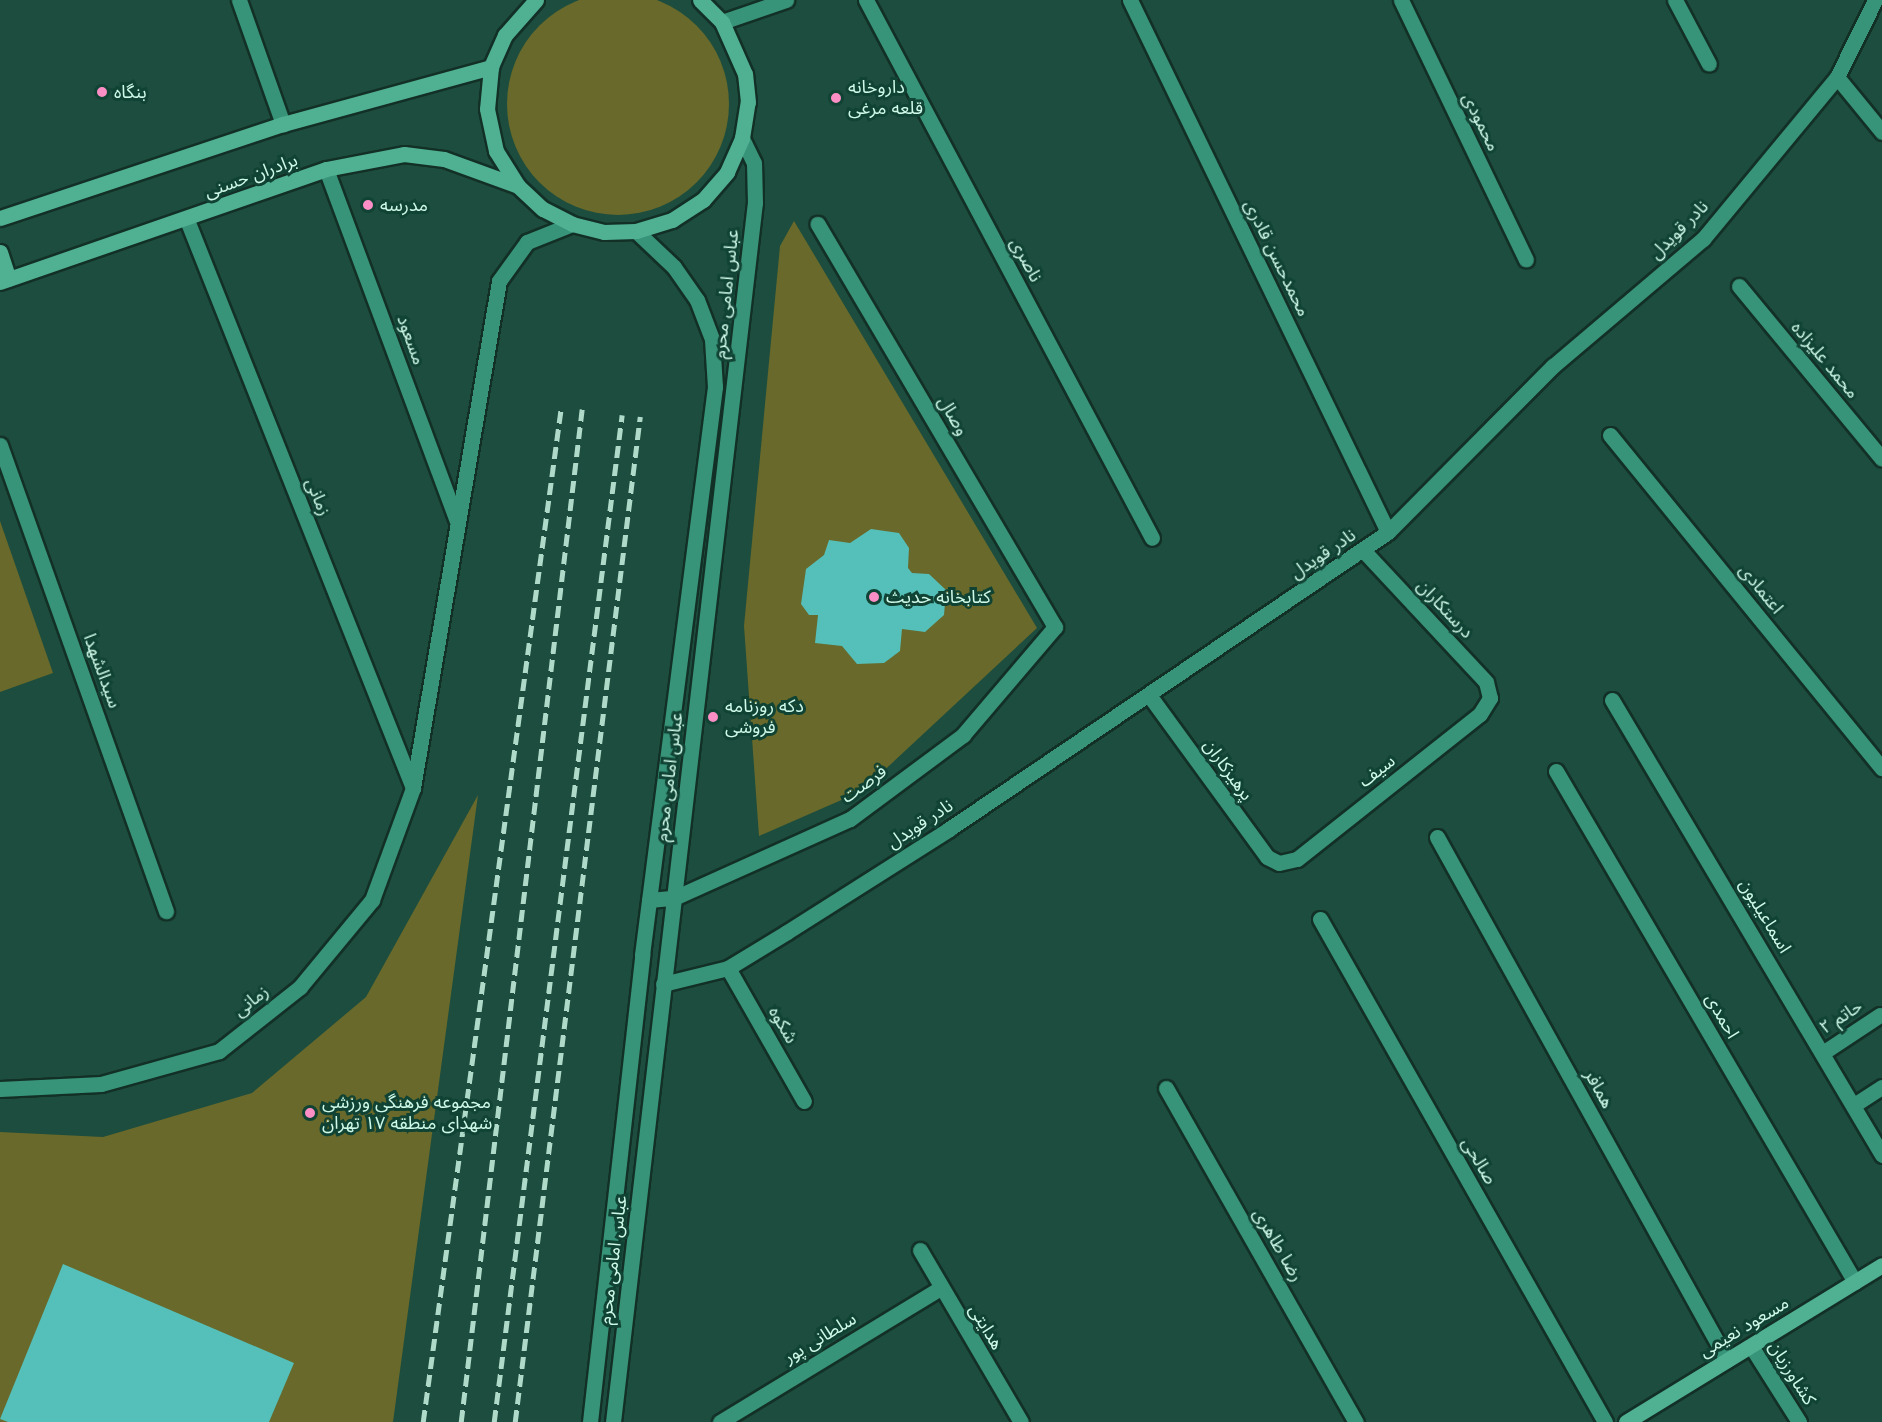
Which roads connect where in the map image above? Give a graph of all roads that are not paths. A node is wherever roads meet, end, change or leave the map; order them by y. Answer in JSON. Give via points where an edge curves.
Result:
{"nodes":[{"id":1,"x":239,"y":0,"type":"edge"},
{"id":2,"x":536,"y":0,"type":"edge"},
{"id":3,"x":786,"y":0,"type":"edge"},
{"id":4,"x":866,"y":0,"type":"edge"},
{"id":5,"x":1130,"y":0,"type":"edge"},
{"id":6,"x":1401,"y":0,"type":"edge"},
{"id":7,"x":1675,"y":0,"type":"edge"},
{"id":8,"x":1875,"y":0,"type":"edge"},
{"id":9,"x":703,"y":1,"type":"edge"},
{"id":10,"x":722,"y":22,"type":"junction"},
{"id":11,"x":1709,"y":64,"type":"dead end"},
{"id":12,"x":491,"y":67,"type":"junction"},
{"id":13,"x":1837,"y":77,"type":"junction"},
{"id":14,"x":283,"y":124,"type":"junction"},
{"id":15,"x":1882,"y":132,"type":"edge"},
{"id":16,"x":742,"y":138,"type":"junction"},
{"id":17,"x":326,"y":169,"type":"junction"},
{"id":18,"x":518,"y":186,"type":"junction"},
{"id":19,"x":0,"y":218,"type":"edge"},
{"id":20,"x":187,"y":220,"type":"junction"},
{"id":21,"x":572,"y":224,"type":"junction"},
{"id":22,"x":818,"y":224,"type":"dead end"},
{"id":23,"x":636,"y":231,"type":"junction"},
{"id":24,"x":0,"y":252,"type":"edge"},
{"id":25,"x":1526,"y":260,"type":"dead end"},
{"id":26,"x":4,"y":280,"type":"edge"},
{"id":27,"x":1739,"y":286,"type":"dead end"},
{"id":28,"x":1610,"y":435,"type":"dead end"},
{"id":29,"x":0,"y":445,"type":"edge"},
{"id":30,"x":1882,"y":459,"type":"edge"},
{"id":31,"x":459,"y":524,"type":"junction"},
{"id":32,"x":1388,"y":532,"type":"junction"},
{"id":33,"x":1152,"y":538,"type":"dead end"},
{"id":34,"x":1364,"y":551,"type":"junction"},
{"id":35,"x":1055,"y":627,"type":"joint"},
{"id":36,"x":1149,"y":695,"type":"junction"},
{"id":37,"x":1490,"y":698,"type":"joint"},
{"id":38,"x":1612,"y":700,"type":"dead end"},
{"id":39,"x":1882,"y":768,"type":"edge"},
{"id":40,"x":1556,"y":771,"type":"dead end"},
{"id":41,"x":413,"y":788,"type":"junction"},
{"id":42,"x":1437,"y":837,"type":"dead end"},
{"id":43,"x":1279,"y":863,"type":"joint"},
{"id":44,"x":674,"y":898,"type":"junction"},
{"id":45,"x":649,"y":900,"type":"junction"},
{"id":46,"x":166,"y":911,"type":"dead end"},
{"id":47,"x":1320,"y":919,"type":"dead end"},
{"id":48,"x":728,"y":968,"type":"junction"},
{"id":49,"x":663,"y":984,"type":"junction"},
{"id":50,"x":1881,"y":1015,"type":"edge"},
{"id":51,"x":1824,"y":1052,"type":"junction"},
{"id":52,"x":1882,"y":1087,"type":"edge"},
{"id":53,"x":1166,"y":1088,"type":"dead end"},
{"id":54,"x":0,"y":1089,"type":"edge"},
{"id":55,"x":804,"y":1101,"type":"dead end"},
{"id":56,"x":1854,"y":1105,"type":"junction"},
{"id":57,"x":1882,"y":1155,"type":"edge"},
{"id":58,"x":920,"y":1250,"type":"dead end"},
{"id":59,"x":1882,"y":1265,"type":"edge"},
{"id":60,"x":1855,"y":1282,"type":"junction"},
{"id":61,"x":940,"y":1288,"type":"junction"},
{"id":62,"x":1751,"y":1346,"type":"junction"},
{"id":63,"x":1727,"y":1360,"type":"junction"},
{"id":64,"x":590,"y":1422,"type":"edge"},
{"id":65,"x":614,"y":1422,"type":"edge"},
{"id":66,"x":720,"y":1422,"type":"edge"},
{"id":67,"x":1021,"y":1422,"type":"edge"},
{"id":68,"x":1356,"y":1422,"type":"edge"},
{"id":69,"x":1605,"y":1422,"type":"edge"},
{"id":70,"x":1626,"y":1422,"type":"edge"},
{"id":71,"x":1799,"y":1422,"type":"edge"}],
"edges":[{"from":1,"to":14,"type":"street"},
{"from":2,"to":12,"type":"main road","via":[[505,35]]},
{"from":3,"to":10,"type":"street"},
{"from":4,"to":33,"type":"street","name":"ناصری"},
{"from":5,"to":32,"type":"street","name":"محمدحسن قادری"},
{"from":6,"to":25,"type":"street","name":"محمودی"},
{"from":7,"to":11,"type":"street"},
{"from":8,"to":13,"type":"street","name":"نادر قویدل"},
{"from":9,"to":10,"type":"main road"},
{"from":10,"to":16,"type":"main road","via":[[746,74],[748,102]]},
{"from":12,"to":14,"type":"main road","name":"برادران حسنی"},
{"from":12,"to":18,"type":"main road","via":[[487,109],[496,151]]},
{"from":13,"to":15,"type":"street"},
{"from":13,"to":32,"type":"street","name":"نادر قویدل","via":[[1702,239],[1553,366]]},
{"from":14,"to":19,"type":"main road","name":"برادران حسنی"},
{"from":16,"to":23,"type":"main road","via":[[728,172],[703,200],[672,220]]},
{"from":16,"to":44,"type":"street","name":"عباس امامی محرم","via":[[754,163],[756,203]]},
{"from":17,"to":18,"type":"main road","name":"برادران حسنی","via":[[404,154],[444,159]]},
{"from":17,"to":20,"type":"main road","name":"برادران حسنی"},
{"from":17,"to":31,"type":"street","name":"مسعود"},
{"from":18,"to":21,"type":"main road","via":[[543,209]]},
{"from":20,"to":26,"type":"main road","name":"برادران حسنی"},
{"from":20,"to":41,"type":"street","name":"زمانی"},
{"from":21,"to":23,"type":"main road","via":[[604,232]]},
{"from":21,"to":31,"type":"street","name":"زمانی","via":[[527,242],[499,281]]},
{"from":22,"to":35,"type":"street","name":"وصال"},
{"from":23,"to":45,"type":"street","name":"عباس امامی محرم","via":[[674,267],[697,300],[712,339],[715,387]]},
{"from":24,"to":26,"type":"main road"},
{"from":27,"to":30,"type":"street","name":"محمد علیزاده"},
{"from":28,"to":39,"type":"street","name":"اعتمادی"},
{"from":29,"to":46,"type":"street","name":"سیدالشهدا"},
{"from":31,"to":41,"type":"street","name":"زمانی"},
{"from":32,"to":34,"type":"street","name":"نادر قویدل"},
{"from":34,"to":36,"type":"street","name":"نادر قویدل"},
{"from":34,"to":37,"type":"street","name":"درستکاران","via":[[1486,682]]},
{"from":35,"to":44,"type":"street","name":"فرصت","via":[[963,735],[850,819]]},
{"from":36,"to":43,"type":"street","name":"پرهیزکاران","via":[[1267,857]]},
{"from":36,"to":48,"type":"street","name":"نادر قویدل","via":[[949,829]]},
{"from":37,"to":43,"type":"street","name":"سیف","via":[[1480,714],[1297,859]]},
{"from":38,"to":51,"type":"street","name":"اسماعیلیون"},
{"from":40,"to":60,"type":"street","name":"احمدی"},
{"from":41,"to":54,"type":"street","name":"زمانی","via":[[372,900],[300,987],[219,1051],[101,1084]]},
{"from":42,"to":63,"type":"street","name":"همافر"},
{"from":44,"to":45,"type":"street","name":"فرصت"},
{"from":44,"to":49,"type":"street","name":"عباس امامی محرم"},
{"from":45,"to":64,"type":"street","name":"عباس امامی محرم"},
{"from":47,"to":69,"type":"street","name":"صالحی"},
{"from":48,"to":49,"type":"street","name":"نادر قویدل"},
{"from":48,"to":55,"type":"street","name":"شکوه"},
{"from":49,"to":65,"type":"street","name":"عباس امامی محرم"},
{"from":50,"to":51,"type":"street","name":"حاتم ۲"},
{"from":51,"to":56,"type":"street","name":"اسماعیلیون"},
{"from":52,"to":56,"type":"street"},
{"from":53,"to":68,"type":"street","name":"رضا طاهری"},
{"from":56,"to":57,"type":"street","name":"اسماعیلیون"},
{"from":58,"to":61,"type":"street","name":"هدایتی"},
{"from":59,"to":60,"type":"main road","name":"مسعود نعیمی"},
{"from":60,"to":62,"type":"main road","name":"مسعود نعیمی"},
{"from":61,"to":66,"type":"street","name":"سلطانی پور"},
{"from":61,"to":67,"type":"street","name":"هدایتی"},
{"from":62,"to":63,"type":"main road","name":"مسعود نعیمی"},
{"from":62,"to":71,"type":"street","name":"کشاورزیان"},
{"from":63,"to":70,"type":"main road","name":"مسعود نعیمی"}]}
